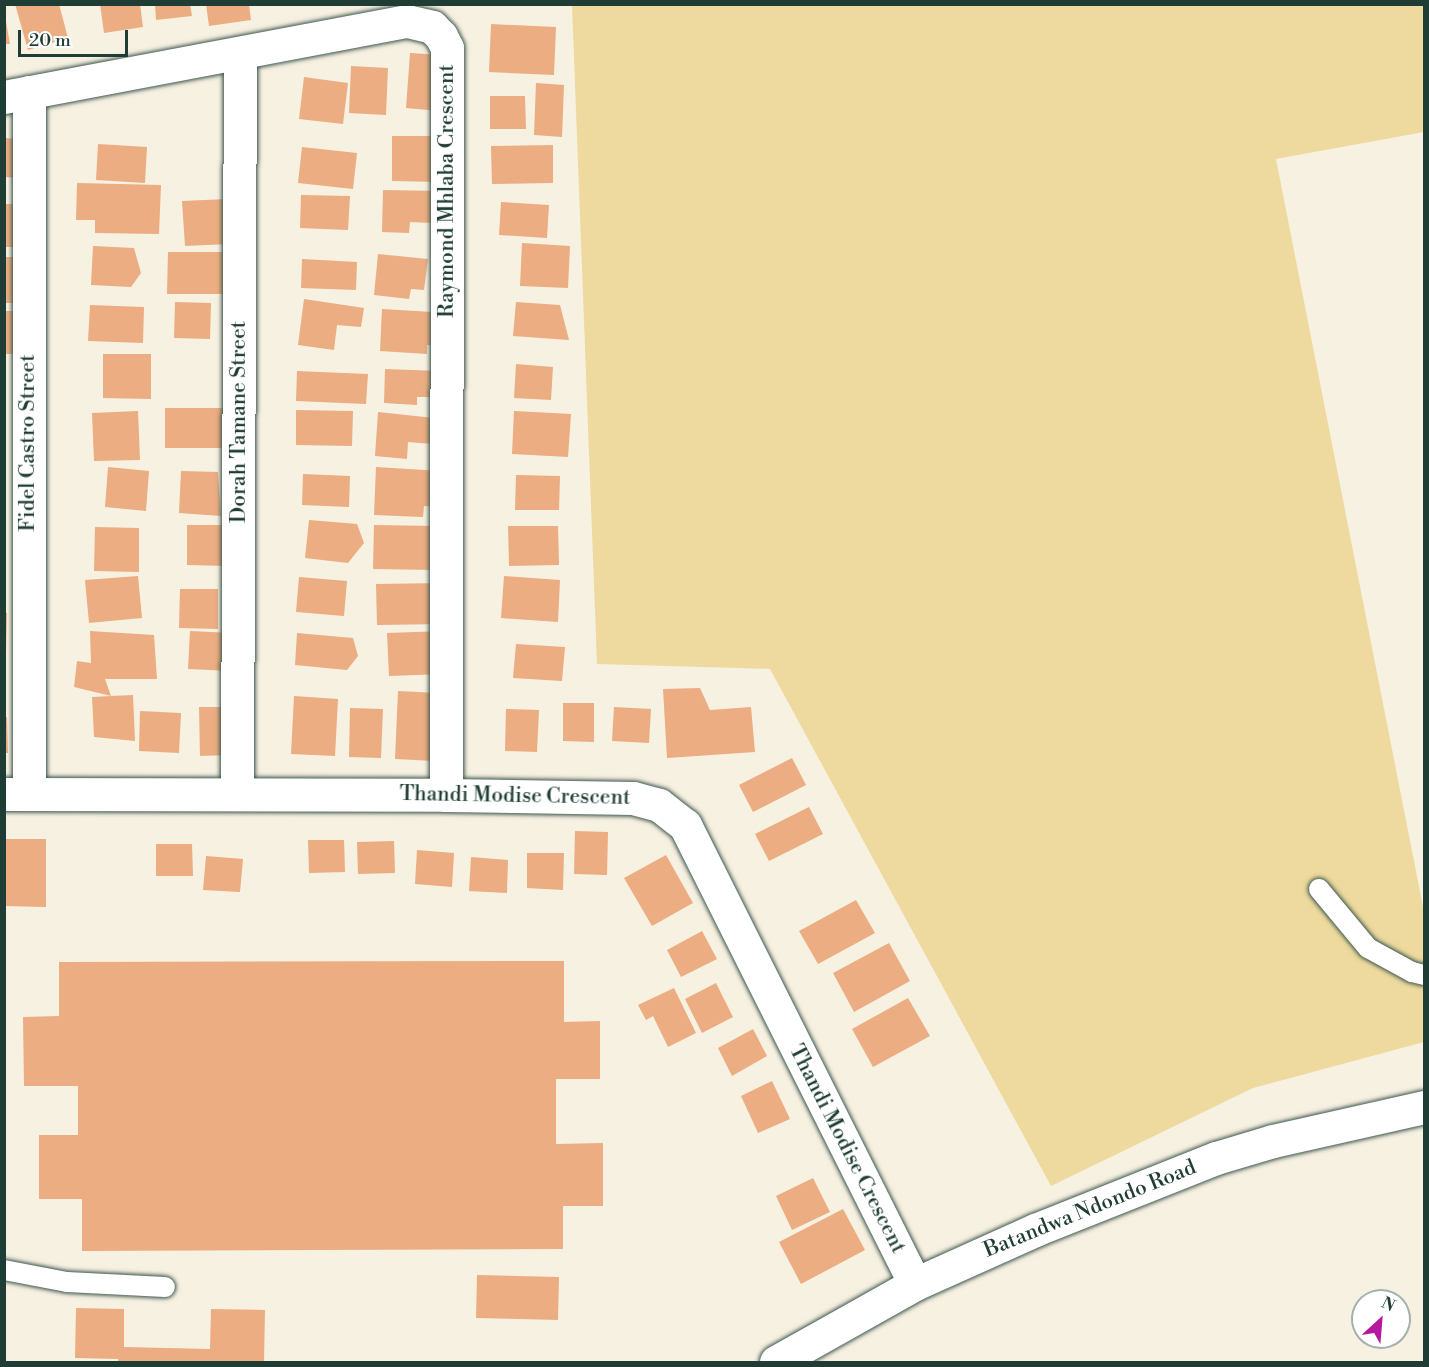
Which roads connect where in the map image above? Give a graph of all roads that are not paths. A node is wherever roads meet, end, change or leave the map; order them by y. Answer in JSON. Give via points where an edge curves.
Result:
{"nodes":[{"id":1,"x":240,"y":53,"type":"junction"},
{"id":2,"x":17,"y":94,"type":"edge"},
{"id":3,"x":16,"y":581,"type":"edge"},
{"id":4,"x":237,"y":791,"type":"junction"},
{"id":5,"x":17,"y":794,"type":"edge"},
{"id":6,"x":446,"y":795,"type":"junction"},
{"id":7,"x":1319,"y":889,"type":"dead end"},
{"id":8,"x":1425,"y":975,"type":"edge"},
{"id":9,"x":1425,"y":1107,"type":"edge"},
{"id":10,"x":4,"y":1270,"type":"edge"},
{"id":11,"x":915,"y":1284,"type":"junction"},
{"id":12,"x":165,"y":1287,"type":"dead end"},
{"id":13,"x":777,"y":1362,"type":"edge"}],
"edges":[{"from":1,"to":2,"type":"street","name":"Raymond Mhlaba Crescent"},
{"from":1,"to":4,"type":"street","name":"Dorah Tamane Street"},
{"from":1,"to":6,"type":"street","name":"Raymond Mhlaba Crescent","via":[[406,21],[432,27],[447,48]]},
{"from":2,"to":3,"type":"street","name":"Fidel Castro Street"},
{"from":3,"to":5,"type":"street","name":"Fidel Castro Street"},
{"from":4,"to":5,"type":"street","name":"Thandi Modise Crescent"},
{"from":4,"to":6,"type":"street","name":"Thandi Modise Crescent"},
{"from":6,"to":11,"type":"street","name":"Thandi Modise Crescent","via":[[633,798],[659,804],[685,825]]},
{"from":7,"to":8,"type":"lane","via":[[1368,948]]},
{"from":9,"to":11,"type":"street","name":"Batandwa Ndondo Road","via":[[1273,1141],[1216,1158],[995,1246]]},
{"from":10,"to":12,"type":"lane","via":[[67,1282]]},
{"from":11,"to":13,"type":"street","name":"Batandwa Ndondo Road"}]}
